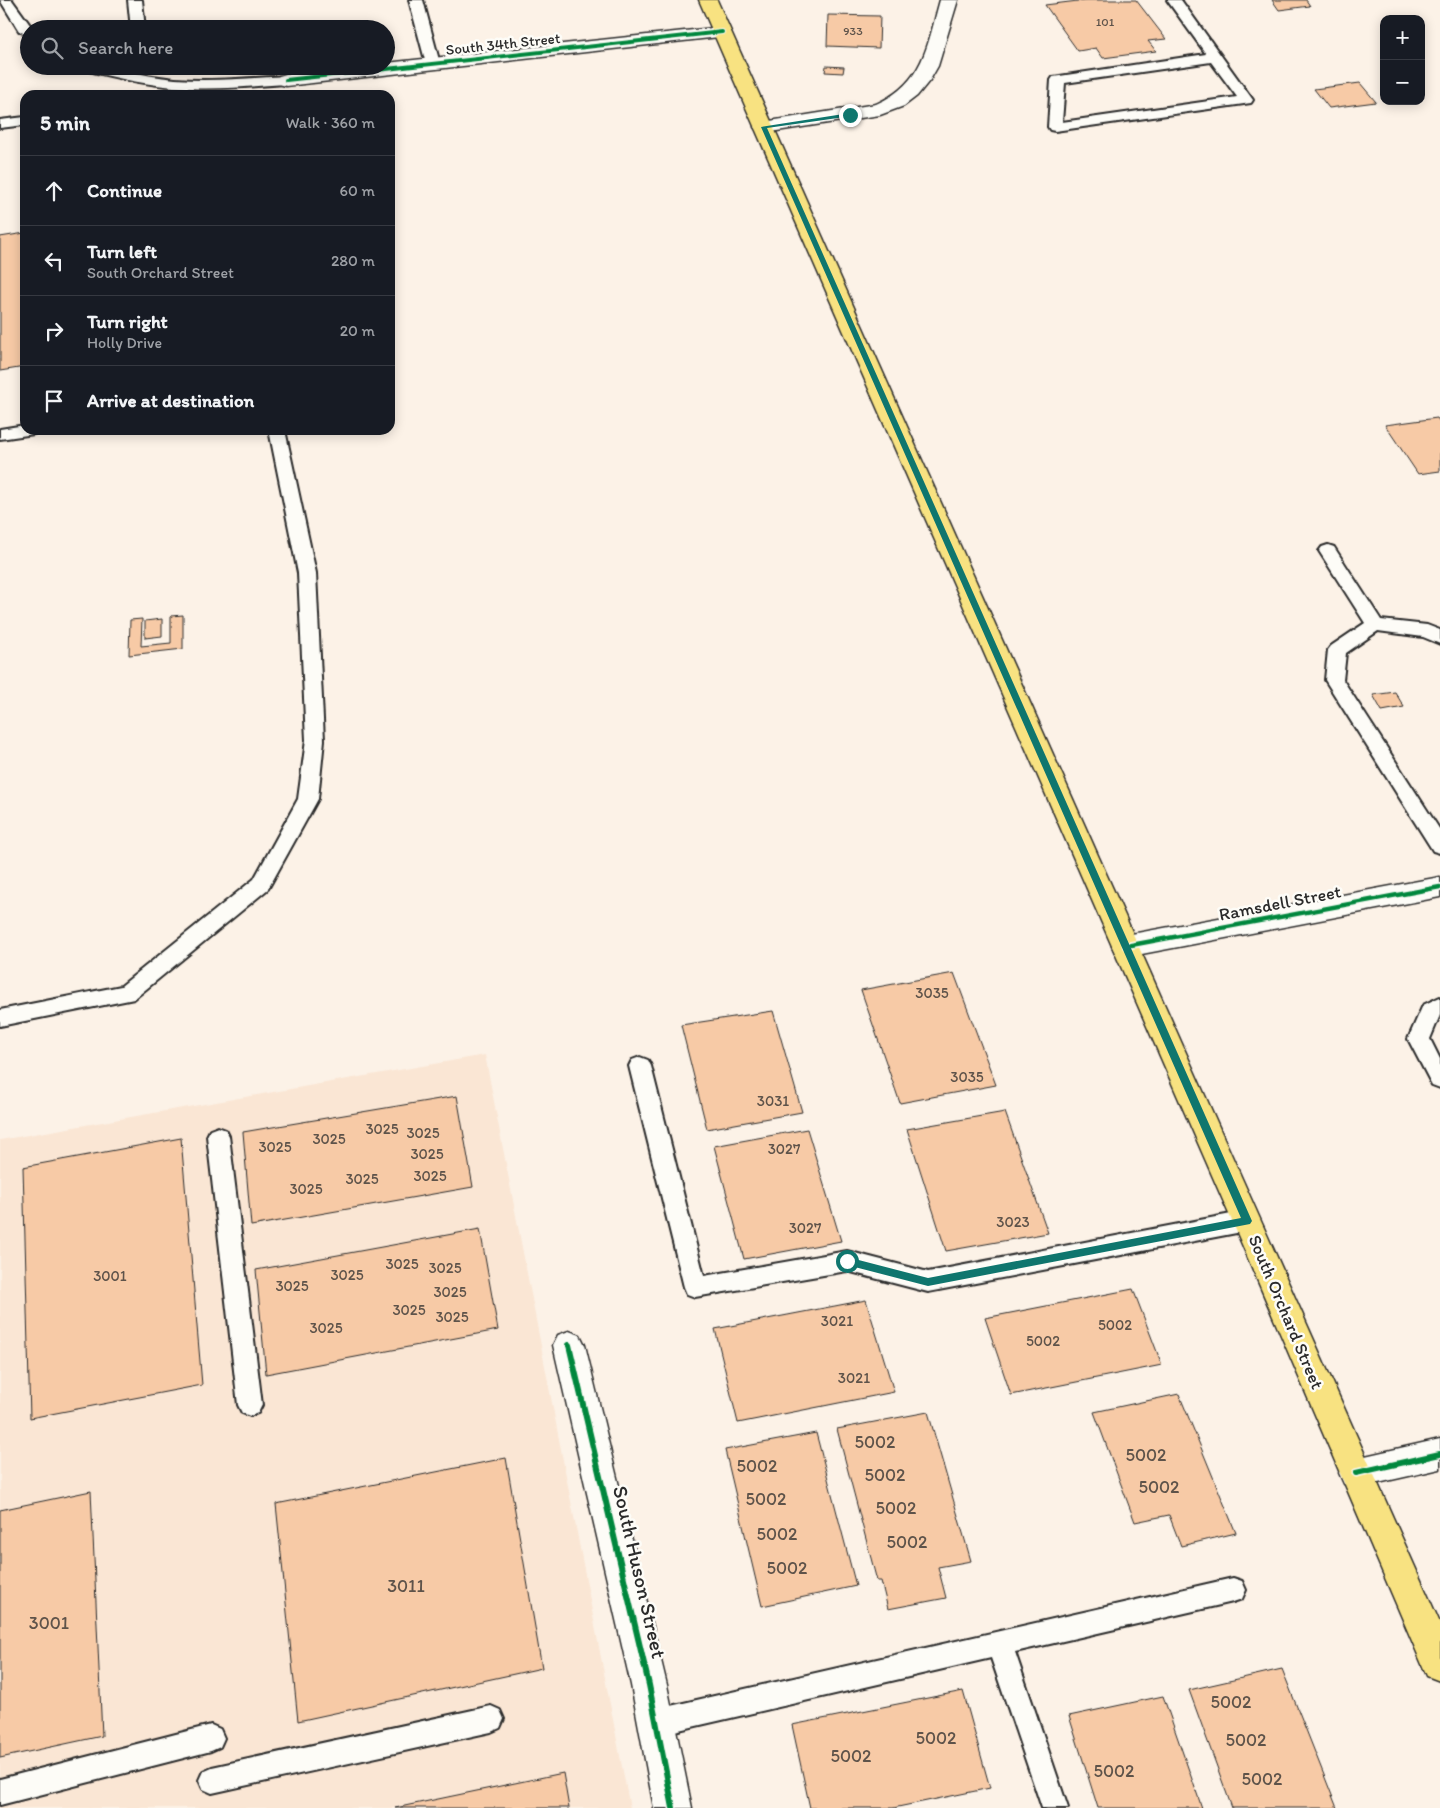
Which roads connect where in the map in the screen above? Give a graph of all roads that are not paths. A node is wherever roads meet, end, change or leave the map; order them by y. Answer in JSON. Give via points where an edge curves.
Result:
{"nodes":[{"id":1,"x":5,"y":0,"type":"edge"},
{"id":2,"x":135,"y":0,"type":"edge"},
{"id":3,"x":416,"y":0,"type":"edge"},
{"id":4,"x":708,"y":0,"type":"edge"},
{"id":5,"x":949,"y":0,"type":"edge"},
{"id":6,"x":1174,"y":0,"type":"edge"},
{"id":7,"x":137,"y":20,"type":"edge"},
{"id":8,"x":20,"y":22,"type":"edge"},
{"id":9,"x":722,"y":32,"type":"junction"},
{"id":10,"x":1215,"y":57,"type":"junction"},
{"id":11,"x":433,"y":64,"type":"junction"},
{"id":12,"x":395,"y":68,"type":"edge"},
{"id":13,"x":129,"y":75,"type":"edge"},
{"id":14,"x":150,"y":75,"type":"edge"},
{"id":15,"x":332,"y":75,"type":"edge"},
{"id":16,"x":153,"y":80,"type":"junction"},
{"id":17,"x":286,"y":80,"type":"joint"},
{"id":18,"x":152,"y":90,"type":"edge"},
{"id":19,"x":20,"y":122,"type":"edge"},
{"id":20,"x":0,"y":124,"type":"edge"},
{"id":21,"x":764,"y":127,"type":"junction"},
{"id":22,"x":20,"y":431,"type":"edge"},
{"id":23,"x":0,"y":434,"type":"edge"},
{"id":24,"x":278,"y":435,"type":"edge"},
{"id":25,"x":1328,"y":551,"type":"dead end"},
{"id":26,"x":1375,"y":625,"type":"junction"},
{"id":27,"x":1440,"y":638,"type":"edge"},
{"id":28,"x":1440,"y":846,"type":"edge"},
{"id":29,"x":1440,"y":887,"type":"edge"},
{"id":30,"x":1126,"y":946,"type":"junction"},
{"id":31,"x":1440,"y":1005,"type":"edge"},
{"id":32,"x":0,"y":1018,"type":"edge"},
{"id":33,"x":640,"y":1066,"type":"dead end"},
{"id":34,"x":1440,"y":1079,"type":"edge"},
{"id":35,"x":218,"y":1136,"type":"dead end"},
{"id":36,"x":1247,"y":1221,"type":"junction"},
{"id":37,"x":569,"y":1345,"type":"dead end"},
{"id":38,"x":250,"y":1405,"type":"dead end"},
{"id":39,"x":1440,"y":1454,"type":"edge"},
{"id":40,"x":1356,"y":1473,"type":"junction"},
{"id":41,"x":1233,"y":1590,"type":"dead end"},
{"id":42,"x":1000,"y":1645,"type":"junction"},
{"id":43,"x":1440,"y":1664,"type":"edge"},
{"id":44,"x":491,"y":1719,"type":"dead end"},
{"id":45,"x":657,"y":1722,"type":"junction"},
{"id":46,"x":211,"y":1738,"type":"dead end"},
{"id":47,"x":212,"y":1780,"type":"dead end"},
{"id":48,"x":0,"y":1792,"type":"edge"},
{"id":49,"x":673,"y":1808,"type":"edge"},
{"id":50,"x":1055,"y":1808,"type":"edge"}],
"edges":[{"from":1,"to":8,"type":"lane"},
{"from":2,"to":7,"type":"lane"},
{"from":3,"to":11,"type":"lane"},
{"from":4,"to":9,"type":"main road","name":"South Orchard Street"},
{"from":5,"to":21,"type":"street","via":[[930,63],[918,86],[906,98],[880,109]]},
{"from":6,"to":10,"type":"lane"},
{"from":9,"to":11,"type":"street","name":"South 34th Street"},
{"from":9,"to":21,"type":"main road","name":"South Orchard Street"},
{"from":10,"to":10,"type":"lane","via":[[1246,100],[1056,127],[1058,80]]},
{"from":11,"to":12,"type":"street","name":"South 34th Street"},
{"from":13,"to":16,"type":"lane","name":"South 34th Street"},
{"from":14,"to":16,"type":"lane"},
{"from":15,"to":17,"type":"street","name":"South 34th Street"},
{"from":16,"to":17,"type":"lane","name":"South 34th Street","via":[[222,84]]},
{"from":16,"to":18,"type":"lane"},
{"from":19,"to":20,"type":"lane"},
{"from":21,"to":30,"type":"main road","name":"South Orchard Street"},
{"from":22,"to":23,"type":"lane"},
{"from":24,"to":32,"type":"lane","via":[[307,573],[315,740],[308,798],[261,884],[127,993]]},
{"from":25,"to":26,"type":"lane"},
{"from":26,"to":27,"type":"lane","via":[[1427,631]]},
{"from":26,"to":28,"type":"lane","via":[[1338,650],[1334,680]]},
{"from":29,"to":30,"type":"street","name":"Ramsdell Street"},
{"from":30,"to":36,"type":"main road","name":"South Orchard Street"},
{"from":31,"to":34,"type":"lane","via":[[1430,1011],[1419,1039]]},
{"from":33,"to":36,"type":"lane","via":[[695,1287],[847,1261],[928,1282]]},
{"from":35,"to":38,"type":"lane"},
{"from":36,"to":40,"type":"main road","name":"South Orchard Street"},
{"from":37,"to":45,"type":"street","name":"South Huson Street"},
{"from":39,"to":40,"type":"street"},
{"from":40,"to":43,"type":"main road","name":"South Orchard Street"},
{"from":41,"to":42,"type":"lane"},
{"from":42,"to":45,"type":"lane"},
{"from":42,"to":50,"type":"lane"},
{"from":44,"to":47,"type":"lane"},
{"from":45,"to":49,"type":"street","name":"South Huson Street"},
{"from":46,"to":48,"type":"lane"}]}
